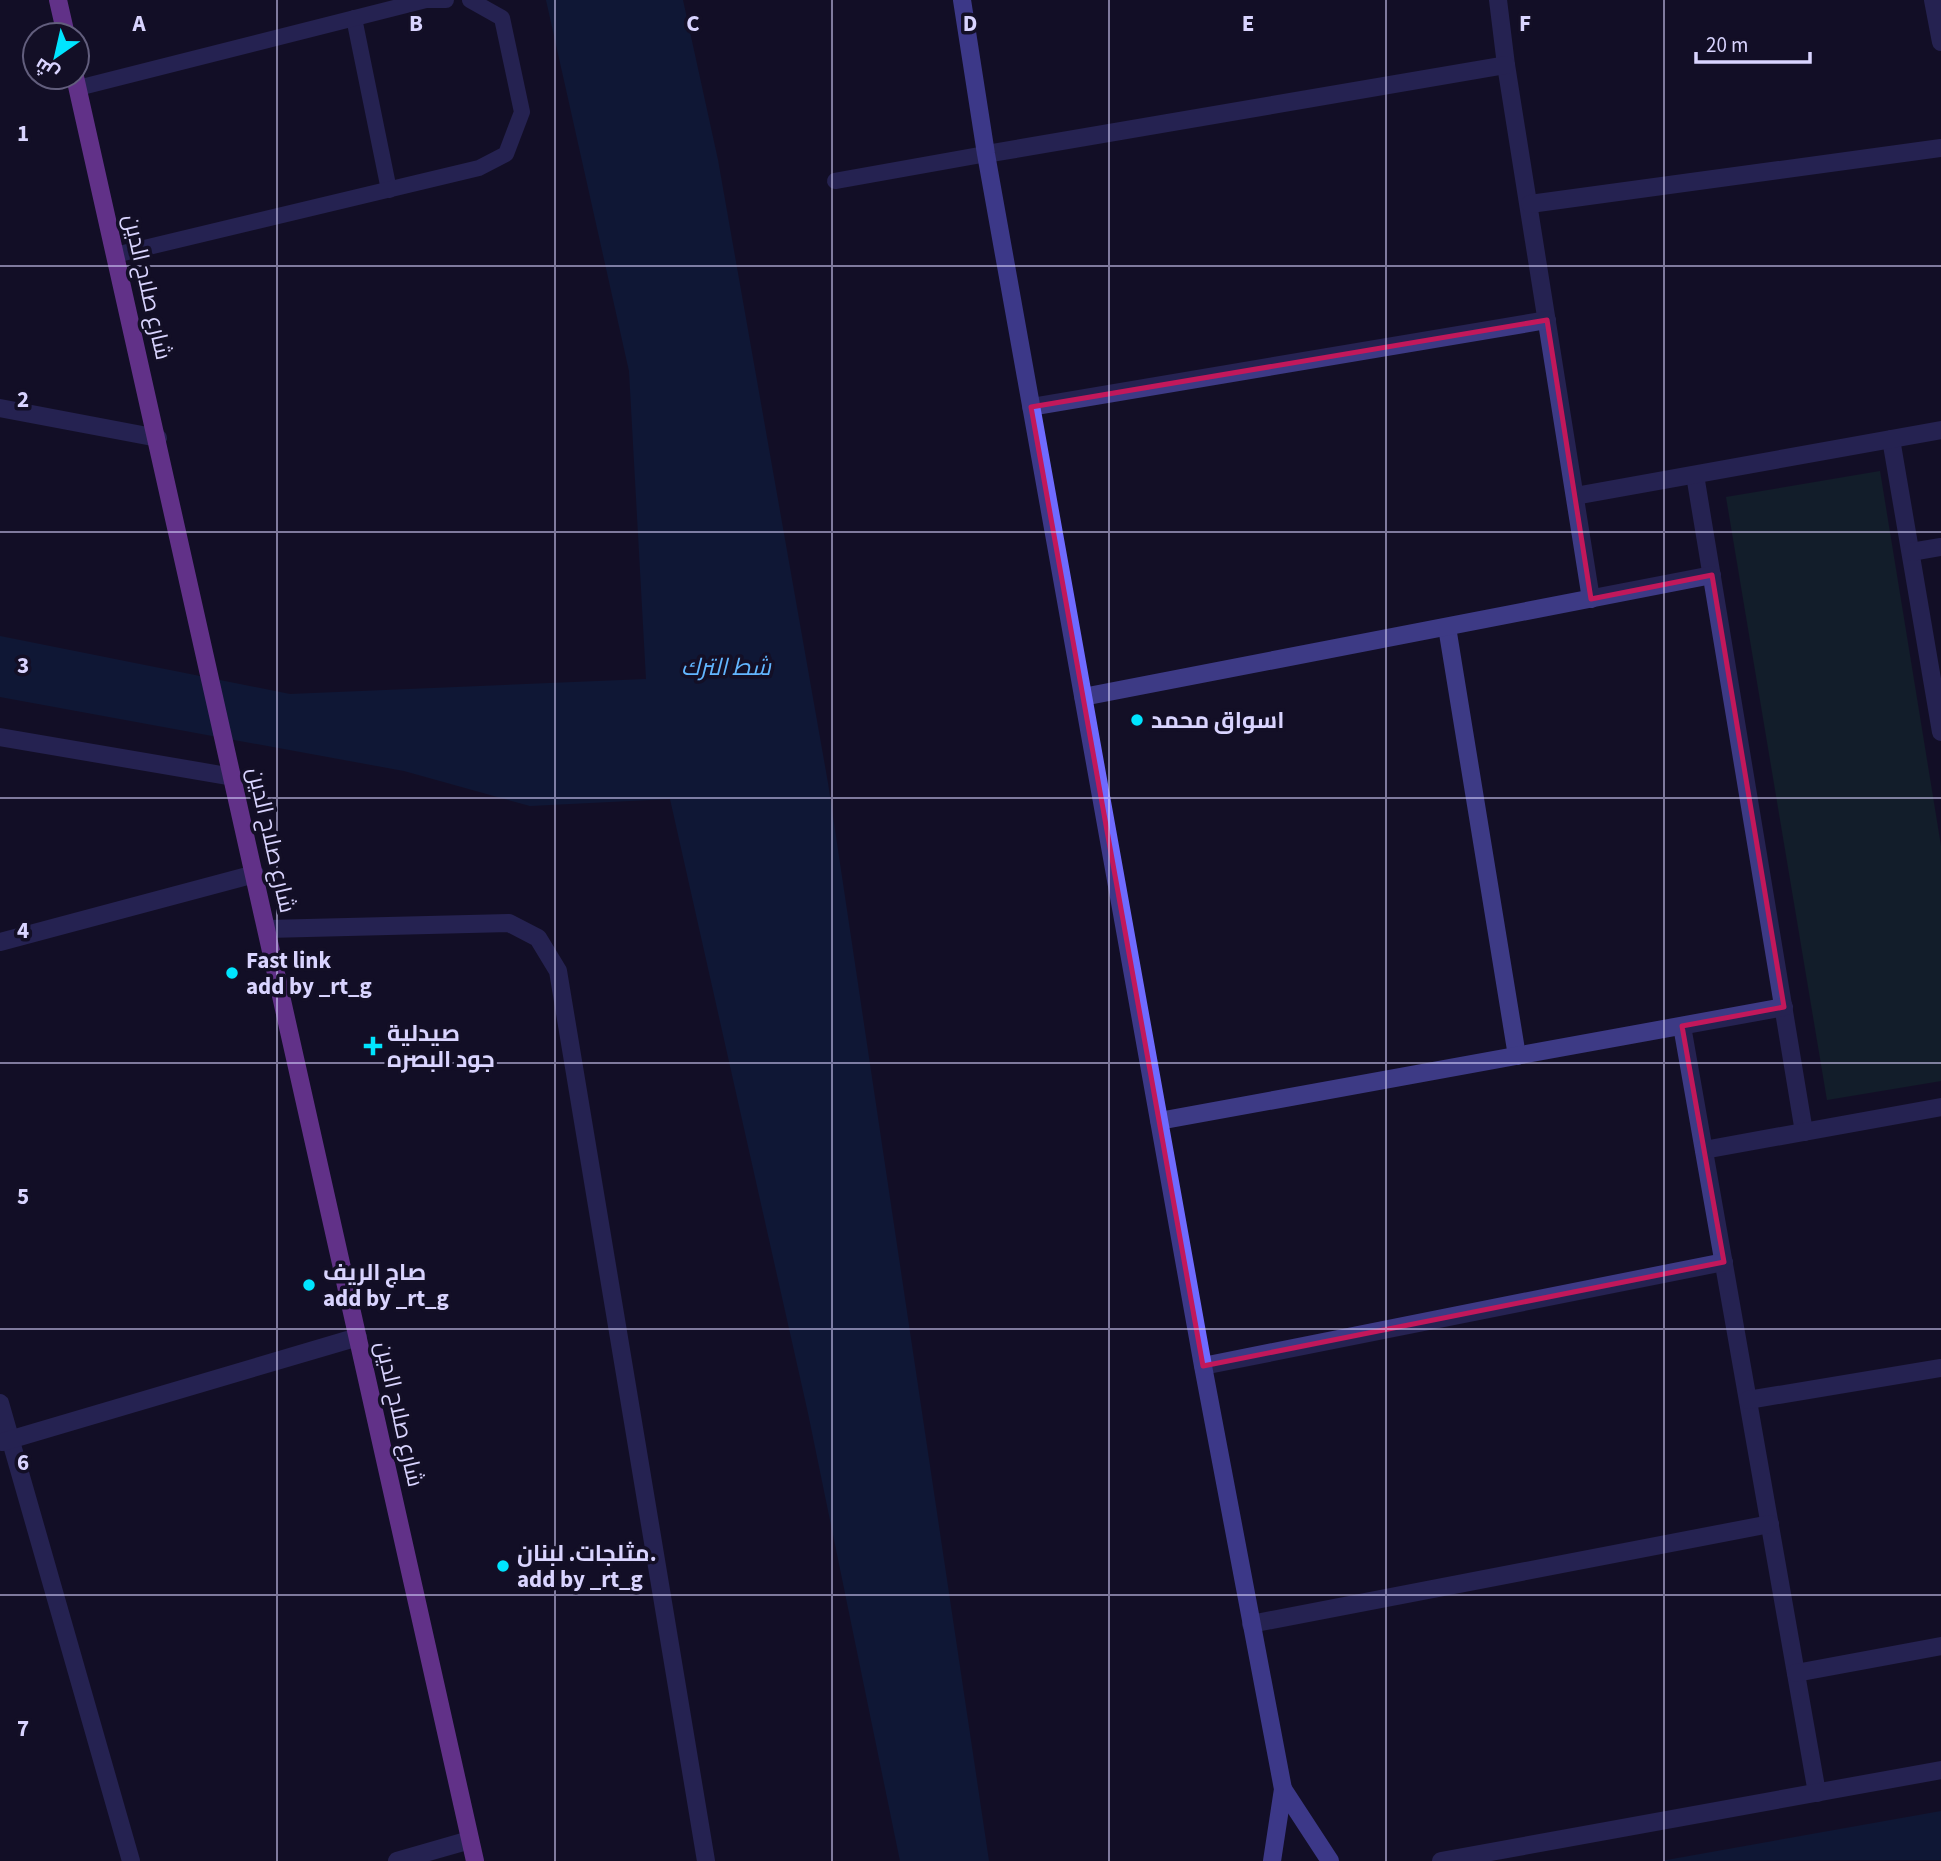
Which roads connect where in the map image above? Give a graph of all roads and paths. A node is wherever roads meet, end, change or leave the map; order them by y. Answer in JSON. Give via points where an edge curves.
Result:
{"nodes":[{"id":1,"x":58,"y":0,"type":"edge"},
{"id":2,"x":446,"y":0,"type":"edge"},
{"id":3,"x":470,"y":0,"type":"edge"},
{"id":4,"x":962,"y":0,"type":"edge"},
{"id":5,"x":1498,"y":0,"type":"edge"},
{"id":6,"x":1937,"y":10,"type":"edge"},
{"id":7,"x":354,"y":18,"type":"junction"},
{"id":8,"x":63,"y":21,"type":"edge"},
{"id":9,"x":1941,"y":42,"type":"edge"},
{"id":10,"x":1506,"y":65,"type":"junction"},
{"id":11,"x":91,"y":79,"type":"edge"},
{"id":12,"x":79,"y":91,"type":"edge"},
{"id":13,"x":1941,"y":148,"type":"edge"},
{"id":14,"x":986,"y":154,"type":"junction"},
{"id":15,"x":835,"y":181,"type":"dead end"},
{"id":16,"x":389,"y":190,"type":"junction"},
{"id":17,"x":1530,"y":204,"type":"junction"},
{"id":18,"x":116,"y":255,"type":"junction"},
{"id":19,"x":1547,"y":320,"type":"junction"},
{"id":20,"x":1031,"y":407,"type":"junction"},
{"id":21,"x":0,"y":408,"type":"edge"},
{"id":22,"x":1941,"y":430,"type":"edge"},
{"id":23,"x":158,"y":438,"type":"junction"},
{"id":24,"x":1891,"y":439,"type":"junction"},
{"id":25,"x":1695,"y":475,"type":"junction"},
{"id":26,"x":1575,"y":496,"type":"junction"},
{"id":27,"x":1941,"y":547,"type":"edge"},
{"id":28,"x":1910,"y":552,"type":"junction"},
{"id":29,"x":1712,"y":575,"type":"junction"},
{"id":30,"x":1591,"y":599,"type":"junction"},
{"id":31,"x":1447,"y":627,"type":"junction"},
{"id":32,"x":1083,"y":697,"type":"junction"},
{"id":33,"x":1941,"y":732,"type":"edge"},
{"id":34,"x":0,"y":737,"type":"edge"},
{"id":35,"x":233,"y":777,"type":"junction"},
{"id":36,"x":255,"y":874,"type":"junction"},
{"id":37,"x":267,"y":929,"type":"junction"},
{"id":38,"x":0,"y":942,"type":"edge"},
{"id":39,"x":1783,"y":1007,"type":"junction"},
{"id":40,"x":1682,"y":1026,"type":"junction"},
{"id":41,"x":1517,"y":1056,"type":"junction"},
{"id":42,"x":1941,"y":1107,"type":"edge"},
{"id":43,"x":1159,"y":1121,"type":"junction"},
{"id":44,"x":1804,"y":1132,"type":"junction"},
{"id":45,"x":1704,"y":1150,"type":"junction"},
{"id":46,"x":1724,"y":1262,"type":"junction"},
{"id":47,"x":358,"y":1337,"type":"junction"},
{"id":48,"x":1203,"y":1366,"type":"junction"},
{"id":49,"x":1941,"y":1368,"type":"edge"},
{"id":50,"x":1748,"y":1400,"type":"junction"},
{"id":51,"x":0,"y":1404,"type":"edge"},
{"id":52,"x":5,"y":1441,"type":"edge"},
{"id":53,"x":1770,"y":1524,"type":"junction"},
{"id":54,"x":1251,"y":1624,"type":"junction"},
{"id":55,"x":1941,"y":1646,"type":"edge"},
{"id":56,"x":1796,"y":1673,"type":"junction"},
{"id":57,"x":1941,"y":1770,"type":"edge"},
{"id":58,"x":1283,"y":1789,"type":"junction"},
{"id":59,"x":1817,"y":1793,"type":"junction"},
{"id":60,"x":470,"y":1840,"type":"junction"},
{"id":61,"x":131,"y":1861,"type":"edge"},
{"id":62,"x":397,"y":1861,"type":"edge"},
{"id":63,"x":475,"y":1861,"type":"edge"},
{"id":64,"x":706,"y":1861,"type":"edge"},
{"id":65,"x":1272,"y":1861,"type":"edge"},
{"id":66,"x":1330,"y":1861,"type":"edge"},
{"id":67,"x":1441,"y":1861,"type":"edge"}],
"edges":[{"from":1,"to":8,"type":"main road"},
{"from":2,"to":7,"type":"lane","via":[[426,0]]},
{"from":3,"to":16,"type":"lane","via":[[502,18],[522,112],[506,154],[479,168]]},
{"from":4,"to":14,"type":"street"},
{"from":5,"to":10,"type":"street"},
{"from":6,"to":9,"type":"street"},
{"from":7,"to":11,"type":"lane"},
{"from":7,"to":16,"type":"lane"},
{"from":10,"to":14,"type":"street"},
{"from":10,"to":17,"type":"street"},
{"from":12,"to":18,"type":"main road","name":"شارع صلاح الدين"},
{"from":13,"to":17,"type":"street"},
{"from":14,"to":15,"type":"lane"},
{"from":14,"to":20,"type":"street"},
{"from":16,"to":18,"type":"lane"},
{"from":17,"to":19,"type":"street"},
{"from":18,"to":23,"type":"main road","name":"شارع صلاح الدين"},
{"from":19,"to":20,"type":"street"},
{"from":19,"to":26,"type":"street"},
{"from":20,"to":32,"type":"street"},
{"from":21,"to":23,"type":"street"},
{"from":22,"to":24,"type":"street"},
{"from":23,"to":35,"type":"main road","name":"شارع صلاح الدين"},
{"from":24,"to":25,"type":"street"},
{"from":24,"to":28,"type":"street"},
{"from":25,"to":26,"type":"street"},
{"from":25,"to":29,"type":"street"},
{"from":26,"to":30,"type":"street"},
{"from":27,"to":28,"type":"street"},
{"from":28,"to":33,"type":"street"},
{"from":29,"to":30,"type":"street"},
{"from":29,"to":39,"type":"street"},
{"from":30,"to":31,"type":"street"},
{"from":31,"to":32,"type":"street"},
{"from":31,"to":41,"type":"street"},
{"from":32,"to":43,"type":"street"},
{"from":34,"to":35,"type":"street"},
{"from":35,"to":36,"type":"main road","name":"شارع صلاح الدين"},
{"from":36,"to":37,"type":"main road","name":"شارع صلاح الدين"},
{"from":36,"to":38,"type":"street"},
{"from":37,"to":47,"type":"main road","name":"شارع صلاح الدين"},
{"from":37,"to":64,"type":"street","via":[[509,923],[538,938],[558,971]]},
{"from":39,"to":40,"type":"street"},
{"from":39,"to":44,"type":"street"},
{"from":40,"to":41,"type":"street"},
{"from":40,"to":45,"type":"street"},
{"from":41,"to":43,"type":"street"},
{"from":42,"to":44,"type":"street"},
{"from":43,"to":48,"type":"street"},
{"from":44,"to":45,"type":"street"},
{"from":45,"to":46,"type":"street"},
{"from":46,"to":48,"type":"street"},
{"from":46,"to":50,"type":"street"},
{"from":47,"to":52,"type":"street"},
{"from":47,"to":60,"type":"main road","name":"شارع صلاح الدين"},
{"from":48,"to":54,"type":"street"},
{"from":49,"to":50,"type":"street"},
{"from":50,"to":53,"type":"street"},
{"from":51,"to":52,"type":"street"},
{"from":52,"to":61,"type":"street"},
{"from":53,"to":54,"type":"street"},
{"from":53,"to":56,"type":"street"},
{"from":54,"to":58,"type":"street"},
{"from":55,"to":56,"type":"street"},
{"from":56,"to":59,"type":"street"},
{"from":57,"to":59,"type":"street"},
{"from":58,"to":65,"type":"street"},
{"from":58,"to":66,"type":"street"},
{"from":59,"to":67,"type":"street"},
{"from":60,"to":62,"type":"street"},
{"from":60,"to":63,"type":"main road","name":"شارع صلاح الدين"}]}
